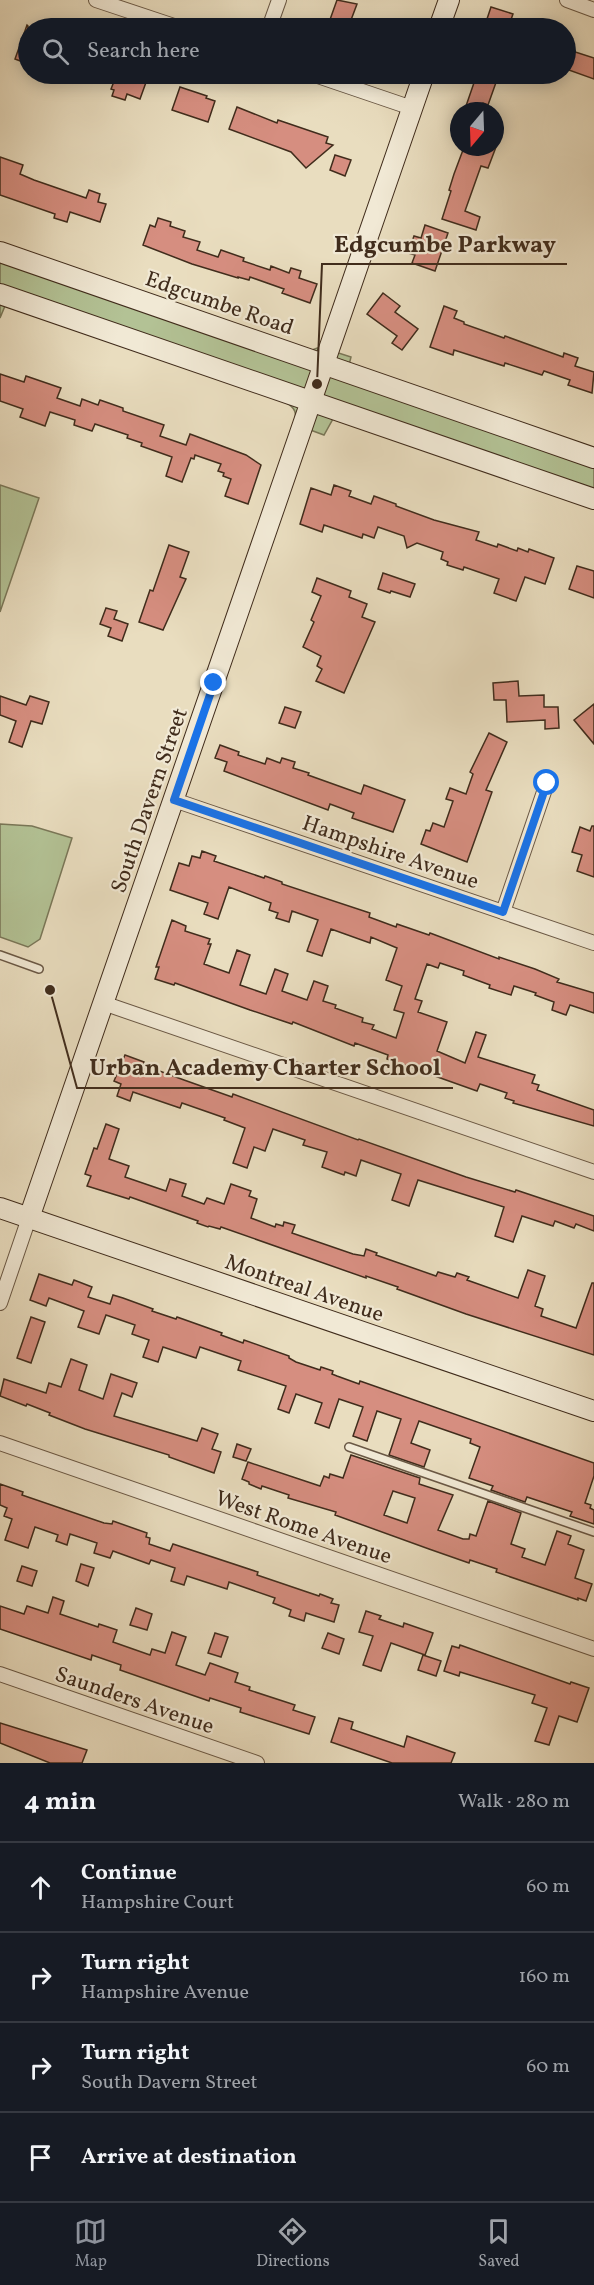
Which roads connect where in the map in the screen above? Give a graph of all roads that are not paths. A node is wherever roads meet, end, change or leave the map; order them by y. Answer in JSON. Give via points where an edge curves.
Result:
{"nodes":[{"id":1,"x":96,"y":0,"type":"edge"},
{"id":2,"x":279,"y":0,"type":"edge"},
{"id":3,"x":449,"y":0,"type":"edge"},
{"id":4,"x":567,"y":0,"type":"edge"},
{"id":5,"x":594,"y":10,"type":"edge"},
{"id":6,"x":150,"y":18,"type":"edge"},
{"id":7,"x":273,"y":18,"type":"edge"},
{"id":8,"x":443,"y":18,"type":"edge"},
{"id":9,"x":341,"y":84,"type":"edge"},
{"id":10,"x":420,"y":84,"type":"edge"},
{"id":11,"x":412,"y":108,"type":"junction"},
{"id":12,"x":0,"y":252,"type":"edge"},
{"id":13,"x":0,"y":294,"type":"edge"},
{"id":14,"x":324,"y":364,"type":"junction"},
{"id":15,"x":311,"y":401,"type":"junction"},
{"id":16,"x":594,"y":458,"type":"edge"},
{"id":17,"x":594,"y":499,"type":"edge"},
{"id":18,"x":547,"y":783,"type":"dead end"},
{"id":19,"x":174,"y":800,"type":"junction"},
{"id":20,"x":503,"y":912,"type":"junction"},
{"id":21,"x":594,"y":943,"type":"edge"},
{"id":22,"x":0,"y":956,"type":"edge"},
{"id":23,"x":39,"y":969,"type":"dead end"},
{"id":24,"x":103,"y":1003,"type":"junction"},
{"id":25,"x":594,"y":1172,"type":"edge"},
{"id":26,"x":0,"y":1208,"type":"edge"},
{"id":27,"x":29,"y":1218,"type":"junction"},
{"id":28,"x":0,"y":1303,"type":"edge"},
{"id":29,"x":594,"y":1411,"type":"edge"},
{"id":30,"x":0,"y":1443,"type":"edge"},
{"id":31,"x":349,"y":1447,"type":"dead end"},
{"id":32,"x":594,"y":1532,"type":"edge"},
{"id":33,"x":594,"y":1649,"type":"edge"},
{"id":34,"x":0,"y":1674,"type":"edge"},
{"id":35,"x":257,"y":1763,"type":"edge"}],
"edges":[{"from":1,"to":6,"type":"street"},
{"from":2,"to":7,"type":"street"},
{"from":3,"to":8,"type":"street"},
{"from":4,"to":5,"type":"street"},
{"from":9,"to":11,"type":"street"},
{"from":10,"to":11,"type":"street","name":"South Davern Street"},
{"from":11,"to":14,"type":"street","name":"South Davern Street"},
{"from":12,"to":14,"type":"street","name":"Edgcumbe Road"},
{"from":13,"to":15,"type":"street"},
{"from":14,"to":15,"type":"street","name":"South Davern Street"},
{"from":14,"to":16,"type":"street","name":"Edgcumbe Road"},
{"from":15,"to":17,"type":"street"},
{"from":15,"to":19,"type":"street","name":"South Davern Street"},
{"from":18,"to":20,"type":"street"},
{"from":19,"to":20,"type":"street","name":"Hampshire Avenue"},
{"from":19,"to":24,"type":"street","name":"South Davern Street"},
{"from":20,"to":21,"type":"street","name":"Hampshire Avenue"},
{"from":22,"to":23,"type":"lane"},
{"from":24,"to":25,"type":"street"},
{"from":24,"to":27,"type":"street","name":"South Davern Street"},
{"from":26,"to":27,"type":"street","name":"Montreal Avenue"},
{"from":27,"to":28,"type":"street","name":"South Davern Street"},
{"from":27,"to":29,"type":"street","name":"Montreal Avenue"},
{"from":30,"to":33,"type":"street","name":"West Rome Avenue"},
{"from":31,"to":32,"type":"lane"},
{"from":34,"to":35,"type":"street","name":"Saunders Avenue"}]}
